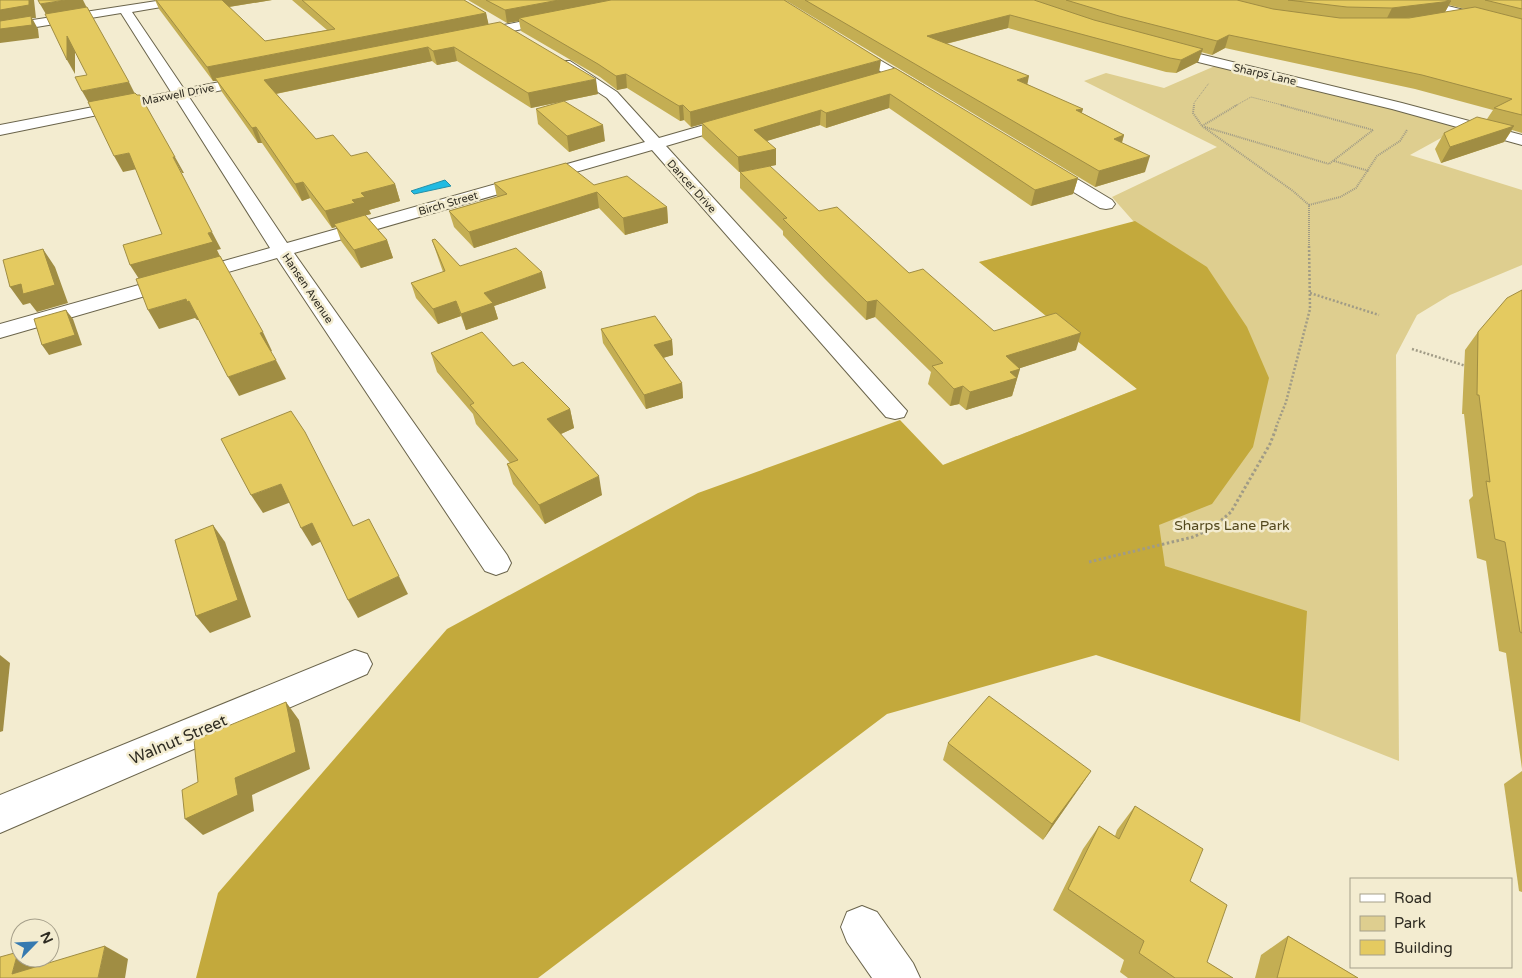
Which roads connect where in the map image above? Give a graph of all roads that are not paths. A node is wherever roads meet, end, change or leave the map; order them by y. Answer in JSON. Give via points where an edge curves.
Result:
{"nodes":[{"id":1,"x":185,"y":0,"type":"edge"},
{"id":2,"x":1409,"y":0,"type":"edge"},
{"id":3,"x":124,"y":10,"type":"junction"},
{"id":4,"x":481,"y":14,"type":"edge"},
{"id":5,"x":572,"y":15,"type":"edge"},
{"id":6,"x":1467,"y":15,"type":"junction"},
{"id":7,"x":1441,"y":22,"type":"edge"},
{"id":8,"x":1522,"y":28,"type":"edge"},
{"id":9,"x":0,"y":29,"type":"edge"},
{"id":10,"x":505,"y":29,"type":"junction"},
{"id":11,"x":457,"y":38,"type":"edge"},
{"id":12,"x":839,"y":40,"type":"edge"},
{"id":13,"x":529,"y":43,"type":"edge"},
{"id":14,"x":1150,"y":45,"type":"edge"},
{"id":15,"x":554,"y":58,"type":"edge"},
{"id":16,"x":896,"y":75,"type":"junction"},
{"id":17,"x":266,"y":77,"type":"edge"},
{"id":18,"x":878,"y":80,"type":"edge"},
{"id":19,"x":180,"y":94,"type":"junction"},
{"id":20,"x":928,"y":95,"type":"edge"},
{"id":21,"x":756,"y":115,"type":"edge"},
{"id":22,"x":0,"y":130,"type":"edge"},
{"id":23,"x":1522,"y":140,"type":"edge"},
{"id":24,"x":654,"y":144,"type":"junction"},
{"id":25,"x":1034,"y":160,"type":"edge"},
{"id":26,"x":1106,"y":204,"type":"dead end"},
{"id":27,"x":282,"y":251,"type":"junction"},
{"id":28,"x":0,"y":331,"type":"edge"},
{"id":29,"x":895,"y":412,"type":"dead end"},
{"id":30,"x":496,"y":563,"type":"dead end"},
{"id":31,"x":355,"y":664,"type":"dead end"},
{"id":32,"x":0,"y":814,"type":"edge"},
{"id":33,"x":862,"y":926,"type":"dead end"},
{"id":34,"x":898,"y":978,"type":"edge"}],
"edges":[{"from":1,"to":3,"type":"street"},
{"from":2,"to":6,"type":"street"},
{"from":3,"to":9,"type":"street"},
{"from":3,"to":19,"type":"street","name":"Hansen Avenue"},
{"from":4,"to":10,"type":"street"},
{"from":5,"to":10,"type":"street"},
{"from":6,"to":7,"type":"street"},
{"from":6,"to":8,"type":"street"},
{"from":10,"to":11,"type":"street"},
{"from":10,"to":13,"type":"street"},
{"from":12,"to":16,"type":"street"},
{"from":14,"to":23,"type":"street","name":"Sharps Lane"},
{"from":15,"to":24,"type":"street","name":"Dancer Drive","via":[[612,95]]},
{"from":16,"to":18,"type":"street"},
{"from":16,"to":20,"type":"street"},
{"from":17,"to":19,"type":"street","name":"Maxwell Drive"},
{"from":19,"to":22,"type":"street","name":"Maxwell Drive"},
{"from":19,"to":27,"type":"street","name":"Hansen Avenue"},
{"from":21,"to":24,"type":"street","name":"Birch Street"},
{"from":24,"to":27,"type":"street","name":"Birch Street"},
{"from":24,"to":29,"type":"street","name":"Dancer Drive"},
{"from":25,"to":26,"type":"street"},
{"from":27,"to":28,"type":"street","name":"Birch Street"},
{"from":27,"to":30,"type":"street","name":"Hansen Avenue"},
{"from":31,"to":32,"type":"street","name":"Walnut Street"},
{"from":33,"to":34,"type":"street"}]}
